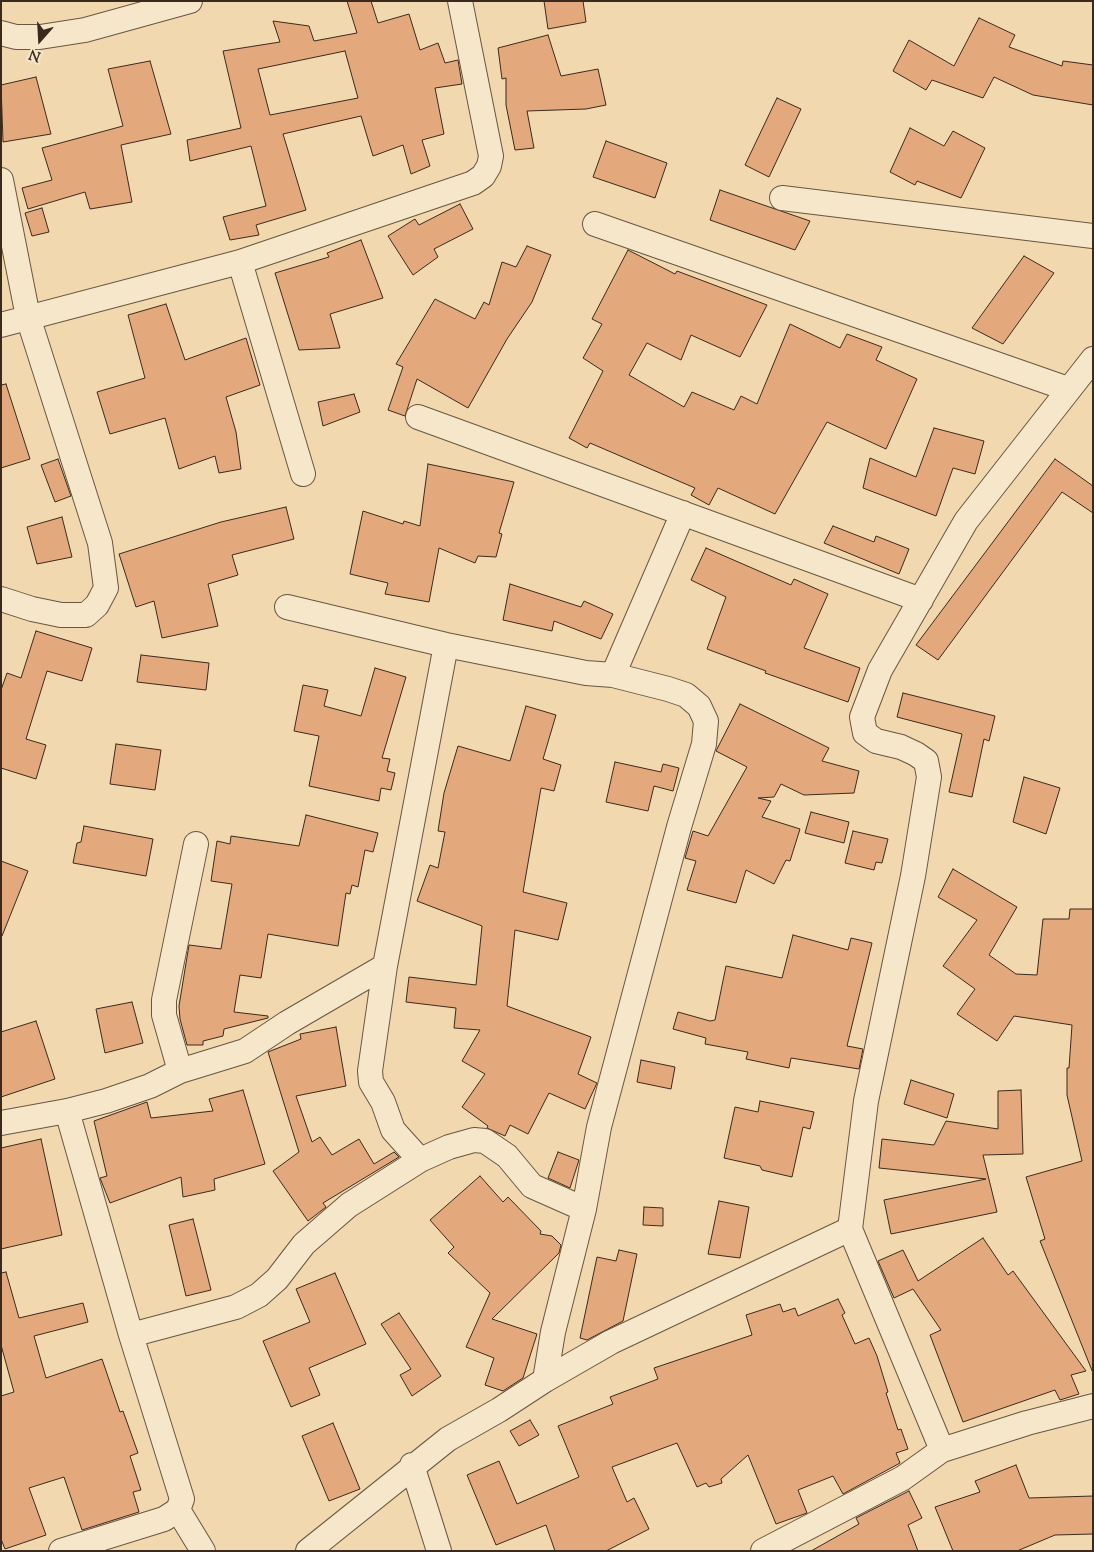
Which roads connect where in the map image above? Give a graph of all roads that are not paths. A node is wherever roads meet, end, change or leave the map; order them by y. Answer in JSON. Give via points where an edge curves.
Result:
{"nodes":[{"id":1,"x":190,"y":1,"type":"edge"},
{"id":2,"x":460,"y":1,"type":"edge"},
{"id":3,"x":1,"y":33,"type":"edge"},
{"id":4,"x":1,"y":180,"type":"edge"},
{"id":5,"x":782,"y":198,"type":"dead end"},
{"id":6,"x":595,"y":224,"type":"dead end"},
{"id":7,"x":1093,"y":236,"type":"edge"},
{"id":8,"x":240,"y":262,"type":"junction"},
{"id":9,"x":28,"y":317,"type":"junction"},
{"id":10,"x":1,"y":325,"type":"edge"},
{"id":11,"x":1093,"y":359,"type":"edge"},
{"id":12,"x":1068,"y":388,"type":"junction"},
{"id":13,"x":418,"y":417,"type":"dead end"},
{"id":14,"x":303,"y":474,"type":"dead end"},
{"id":15,"x":683,"y":513,"type":"junction"},
{"id":16,"x":1,"y":600,"type":"edge"},
{"id":17,"x":921,"y":600,"type":"junction"},
{"id":18,"x":286,"y":607,"type":"dead end"},
{"id":19,"x":446,"y":645,"type":"junction"},
{"id":20,"x":613,"y":675,"type":"junction"},
{"id":21,"x":196,"y":844,"type":"dead end"},
{"id":22,"x":385,"y":966,"type":"junction"},
{"id":23,"x":180,"y":1071,"type":"junction"},
{"id":24,"x":67,"y":1111,"type":"junction"},
{"id":25,"x":1,"y":1123,"type":"edge"},
{"id":26,"x":420,"y":1160,"type":"junction"},
{"id":27,"x":584,"y":1209,"type":"junction"},
{"id":28,"x":850,"y":1229,"type":"junction"},
{"id":29,"x":131,"y":1335,"type":"junction"},
{"id":30,"x":545,"y":1380,"type":"junction"},
{"id":31,"x":1093,"y":1406,"type":"edge"},
{"id":32,"x":942,"y":1450,"type":"junction"},
{"id":33,"x":412,"y":1465,"type":"junction"},
{"id":34,"x":178,"y":1510,"type":"junction"},
{"id":35,"x":61,"y":1551,"type":"edge"},
{"id":36,"x":203,"y":1551,"type":"edge"},
{"id":37,"x":308,"y":1551,"type":"edge"},
{"id":38,"x":439,"y":1551,"type":"edge"},
{"id":39,"x":763,"y":1551,"type":"edge"}],
"edges":[{"from":1,"to":3,"type":"street","via":[[85,30],[40,37]]},
{"from":2,"to":8,"type":"street","via":[[491,156],[483,176],[474,183]]},
{"from":4,"to":9,"type":"street"},
{"from":5,"to":7,"type":"street"},
{"from":6,"to":12,"type":"street"},
{"from":8,"to":9,"type":"street"},
{"from":8,"to":14,"type":"street"},
{"from":9,"to":10,"type":"street"},
{"from":9,"to":16,"type":"street","via":[[100,543],[106,588],[97,605],[86,615],[61,615]]},
{"from":11,"to":12,"type":"street"},
{"from":12,"to":17,"type":"street","via":[[966,521]]},
{"from":13,"to":15,"type":"street"},
{"from":15,"to":17,"type":"street"},
{"from":15,"to":20,"type":"street"},
{"from":17,"to":28,"type":"street","via":[[880,670],[862,717],[865,733],[876,741],[916,754],[926,762],[929,777],[913,876],[866,1101]]},
{"from":18,"to":19,"type":"street"},
{"from":19,"to":20,"type":"street","via":[[586,674]]},
{"from":19,"to":22,"type":"street"},
{"from":20,"to":27,"type":"street","via":[[686,695],[699,706],[706,721],[704,744],[618,1050]]},
{"from":21,"to":23,"type":"street","via":[[164,1000],[164,1015]]},
{"from":22,"to":23,"type":"street","via":[[245,1051]]},
{"from":22,"to":26,"type":"street","via":[[371,1082],[383,1102],[393,1130]]},
{"from":23,"to":24,"type":"street","via":[[150,1086]]},
{"from":24,"to":25,"type":"street"},
{"from":24,"to":29,"type":"street"},
{"from":26,"to":27,"type":"street","via":[[457,1145],[485,1140],[507,1156],[532,1186]]},
{"from":26,"to":29,"type":"street","via":[[341,1211],[304,1244],[277,1279],[259,1295],[236,1307]]},
{"from":27,"to":30,"type":"street"},
{"from":28,"to":30,"type":"street","via":[[611,1342]]},
{"from":28,"to":32,"type":"street"},
{"from":29,"to":34,"type":"street","via":[[182,1499]]},
{"from":30,"to":33,"type":"street","via":[[448,1439]]},
{"from":31,"to":32,"type":"street"},
{"from":32,"to":39,"type":"street","via":[[903,1478]]},
{"from":33,"to":37,"type":"street"},
{"from":33,"to":38,"type":"street"},
{"from":34,"to":35,"type":"street","via":[[164,1519]]},
{"from":34,"to":36,"type":"street"}]}
